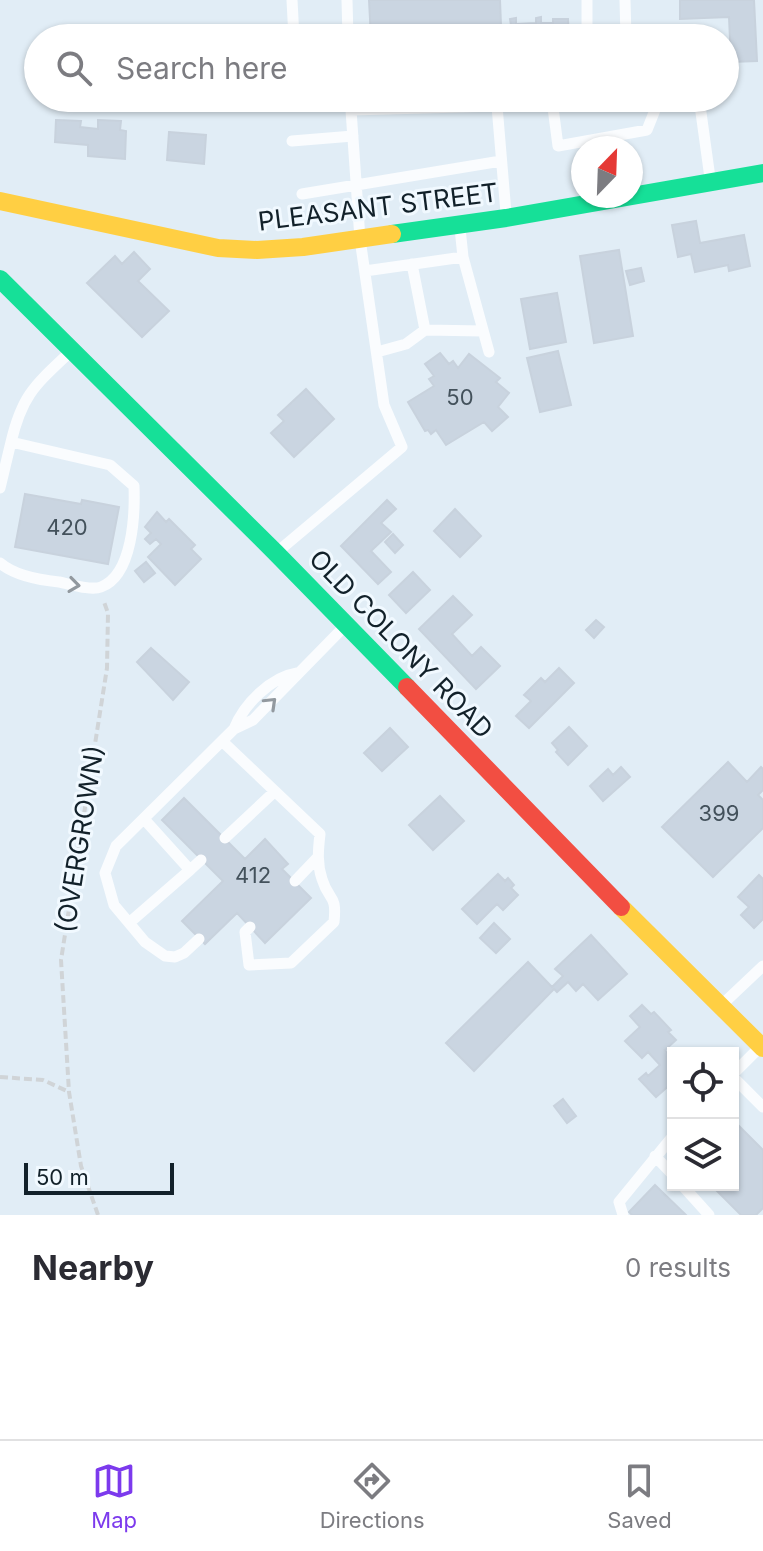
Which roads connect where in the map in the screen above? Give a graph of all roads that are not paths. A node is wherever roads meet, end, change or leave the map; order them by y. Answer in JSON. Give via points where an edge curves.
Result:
{"nodes":[{"id":1,"x":292,"y":0,"type":"edge"},
{"id":2,"x":347,"y":0,"type":"edge"},
{"id":3,"x":587,"y":0,"type":"edge"},
{"id":4,"x":625,"y":0,"type":"edge"},
{"id":5,"x":293,"y":24,"type":"edge"},
{"id":6,"x":348,"y":24,"type":"edge"},
{"id":7,"x":587,"y":24,"type":"edge"},
{"id":8,"x":626,"y":24,"type":"edge"},
{"id":9,"x":352,"y":112,"type":"edge"},
{"id":10,"x":500,"y":112,"type":"edge"},
{"id":11,"x":554,"y":112,"type":"edge"},
{"id":12,"x":654,"y":112,"type":"edge"},
{"id":13,"x":701,"y":112,"type":"edge"},
{"id":14,"x":353,"y":136,"type":"junction"},
{"id":15,"x":292,"y":141,"type":"dead end"},
{"id":16,"x":501,"y":161,"type":"junction"},
{"id":17,"x":763,"y":173,"type":"edge"},
{"id":18,"x":711,"y":182,"type":"junction"},
{"id":19,"x":357,"y":185,"type":"junction"},
{"id":20,"x":302,"y":194,"type":"dead end"},
{"id":21,"x":0,"y":201,"type":"edge"},
{"id":22,"x":506,"y":218,"type":"junction"},
{"id":23,"x":459,"y":225,"type":"junction"},
{"id":24,"x":360,"y":239,"type":"junction"},
{"id":25,"x":463,"y":257,"type":"junction"},
{"id":26,"x":412,"y":264,"type":"junction"},
{"id":27,"x":365,"y":271,"type":"junction"},
{"id":28,"x":0,"y":279,"type":"edge"},
{"id":29,"x":425,"y":330,"type":"junction"},
{"id":30,"x":483,"y":331,"type":"junction"},
{"id":31,"x":72,"y":350,"type":"junction"},
{"id":32,"x":377,"y":352,"type":"junction"},
{"id":33,"x":489,"y":352,"type":"dead end"},
{"id":34,"x":11,"y":442,"type":"junction"},
{"id":35,"x":0,"y":488,"type":"edge"},
{"id":36,"x":276,"y":553,"type":"junction"},
{"id":37,"x":0,"y":563,"type":"edge"},
{"id":38,"x":346,"y":625,"type":"junction"},
{"id":39,"x":222,"y":741,"type":"junction"},
{"id":40,"x":273,"y":793,"type":"junction"},
{"id":41,"x":144,"y":819,"type":"junction"},
{"id":42,"x":225,"y":838,"type":"dead end"},
{"id":43,"x":317,"y":858,"type":"junction"},
{"id":44,"x":201,"y":860,"type":"dead end"},
{"id":45,"x":190,"y":870,"type":"junction"},
{"id":46,"x":295,"y":881,"type":"dead end"},
{"id":47,"x":129,"y":923,"type":"junction"},
{"id":48,"x":250,"y":927,"type":"dead end"},
{"id":49,"x":199,"y":939,"type":"dead end"},
{"id":50,"x":763,"y":966,"type":"edge"},
{"id":51,"x":720,"y":1006,"type":"junction"},
{"id":52,"x":762,"y":1047,"type":"edge"},
{"id":53,"x":739,"y":1069,"type":"edge"},
{"id":54,"x":739,"y":1081,"type":"edge"},
{"id":55,"x":763,"y":1107,"type":"edge"},
{"id":56,"x":667,"y":1143,"type":"edge"},
{"id":57,"x":655,"y":1156,"type":"junction"},
{"id":58,"x":667,"y":1169,"type":"edge"},
{"id":59,"x":687,"y":1191,"type":"edge"},
{"id":60,"x":623,"y":1215,"type":"edge"},
{"id":61,"x":709,"y":1215,"type":"edge"}],
"edges":[{"from":1,"to":5,"type":"lane"},
{"from":2,"to":6,"type":"lane"},
{"from":3,"to":7,"type":"lane"},
{"from":4,"to":8,"type":"lane"},
{"from":9,"to":14,"type":"lane"},
{"from":10,"to":16,"type":"lane"},
{"from":11,"to":12,"type":"lane","via":[[558,146],[647,130]]},
{"from":13,"to":18,"type":"lane"},
{"from":14,"to":15,"type":"lane"},
{"from":14,"to":19,"type":"lane"},
{"from":16,"to":19,"type":"lane"},
{"from":16,"to":22,"type":"lane"},
{"from":17,"to":18,"type":"main road","name":"PLEASANT STREET"},
{"from":18,"to":22,"type":"main road","name":"PLEASANT STREET"},
{"from":19,"to":20,"type":"lane"},
{"from":19,"to":24,"type":"lane"},
{"from":21,"to":24,"type":"main road","name":"PLEASANT STREET","via":[[218,248],[257,250]]},
{"from":22,"to":23,"type":"main road","name":"PLEASANT STREET"},
{"from":23,"to":24,"type":"main road","name":"PLEASANT STREET"},
{"from":23,"to":25,"type":"lane"},
{"from":24,"to":27,"type":"lane"},
{"from":25,"to":26,"type":"lane"},
{"from":25,"to":30,"type":"lane"},
{"from":26,"to":27,"type":"lane"},
{"from":26,"to":29,"type":"lane"},
{"from":27,"to":32,"type":"lane"},
{"from":28,"to":31,"type":"main road","name":"OLD COLONY ROAD"},
{"from":29,"to":30,"type":"lane"},
{"from":29,"to":32,"type":"lane","via":[[406,344]]},
{"from":30,"to":33,"type":"lane"},
{"from":31,"to":34,"type":"lane","via":[[31,389]]},
{"from":31,"to":36,"type":"main road","name":"OLD COLONY ROAD"},
{"from":32,"to":36,"type":"lane","via":[[384,405],[402,447]]},
{"from":34,"to":35,"type":"lane"},
{"from":37,"to":34,"type":"lane","one_way":true,"via":[[39,580],[99,588],[115,579],[127,555],[135,513],[134,486],[110,465]]},
{"from":36,"to":38,"type":"main road","name":"OLD COLONY ROAD"},
{"from":38,"to":39,"type":"lane","via":[[297,673],[280,675],[240,714]]},
{"from":38,"to":51,"type":"main road","name":"OLD COLONY ROAD"},
{"from":39,"to":40,"type":"lane"},
{"from":39,"to":41,"type":"lane"},
{"from":40,"to":42,"type":"lane"},
{"from":40,"to":43,"type":"lane","via":[[320,834]]},
{"from":41,"to":45,"type":"lane"},
{"from":41,"to":47,"type":"lane","via":[[116,846],[105,873],[114,905]]},
{"from":43,"to":46,"type":"lane"},
{"from":43,"to":48,"type":"lane","via":[[323,884],[336,903],[334,922],[291,963],[249,965],[245,932]]},
{"from":44,"to":45,"type":"lane"},
{"from":45,"to":47,"type":"lane"},
{"from":47,"to":49,"type":"lane","via":[[165,956],[184,953]]},
{"from":50,"to":51,"type":"lane"},
{"from":51,"to":52,"type":"main road","name":"OLD COLONY ROAD"},
{"from":52,"to":53,"type":"lane"},
{"from":54,"to":55,"type":"lane"},
{"from":56,"to":57,"type":"lane"},
{"from":57,"to":58,"type":"lane"},
{"from":57,"to":60,"type":"lane","via":[[619,1202]]},
{"from":59,"to":61,"type":"lane"}]}
